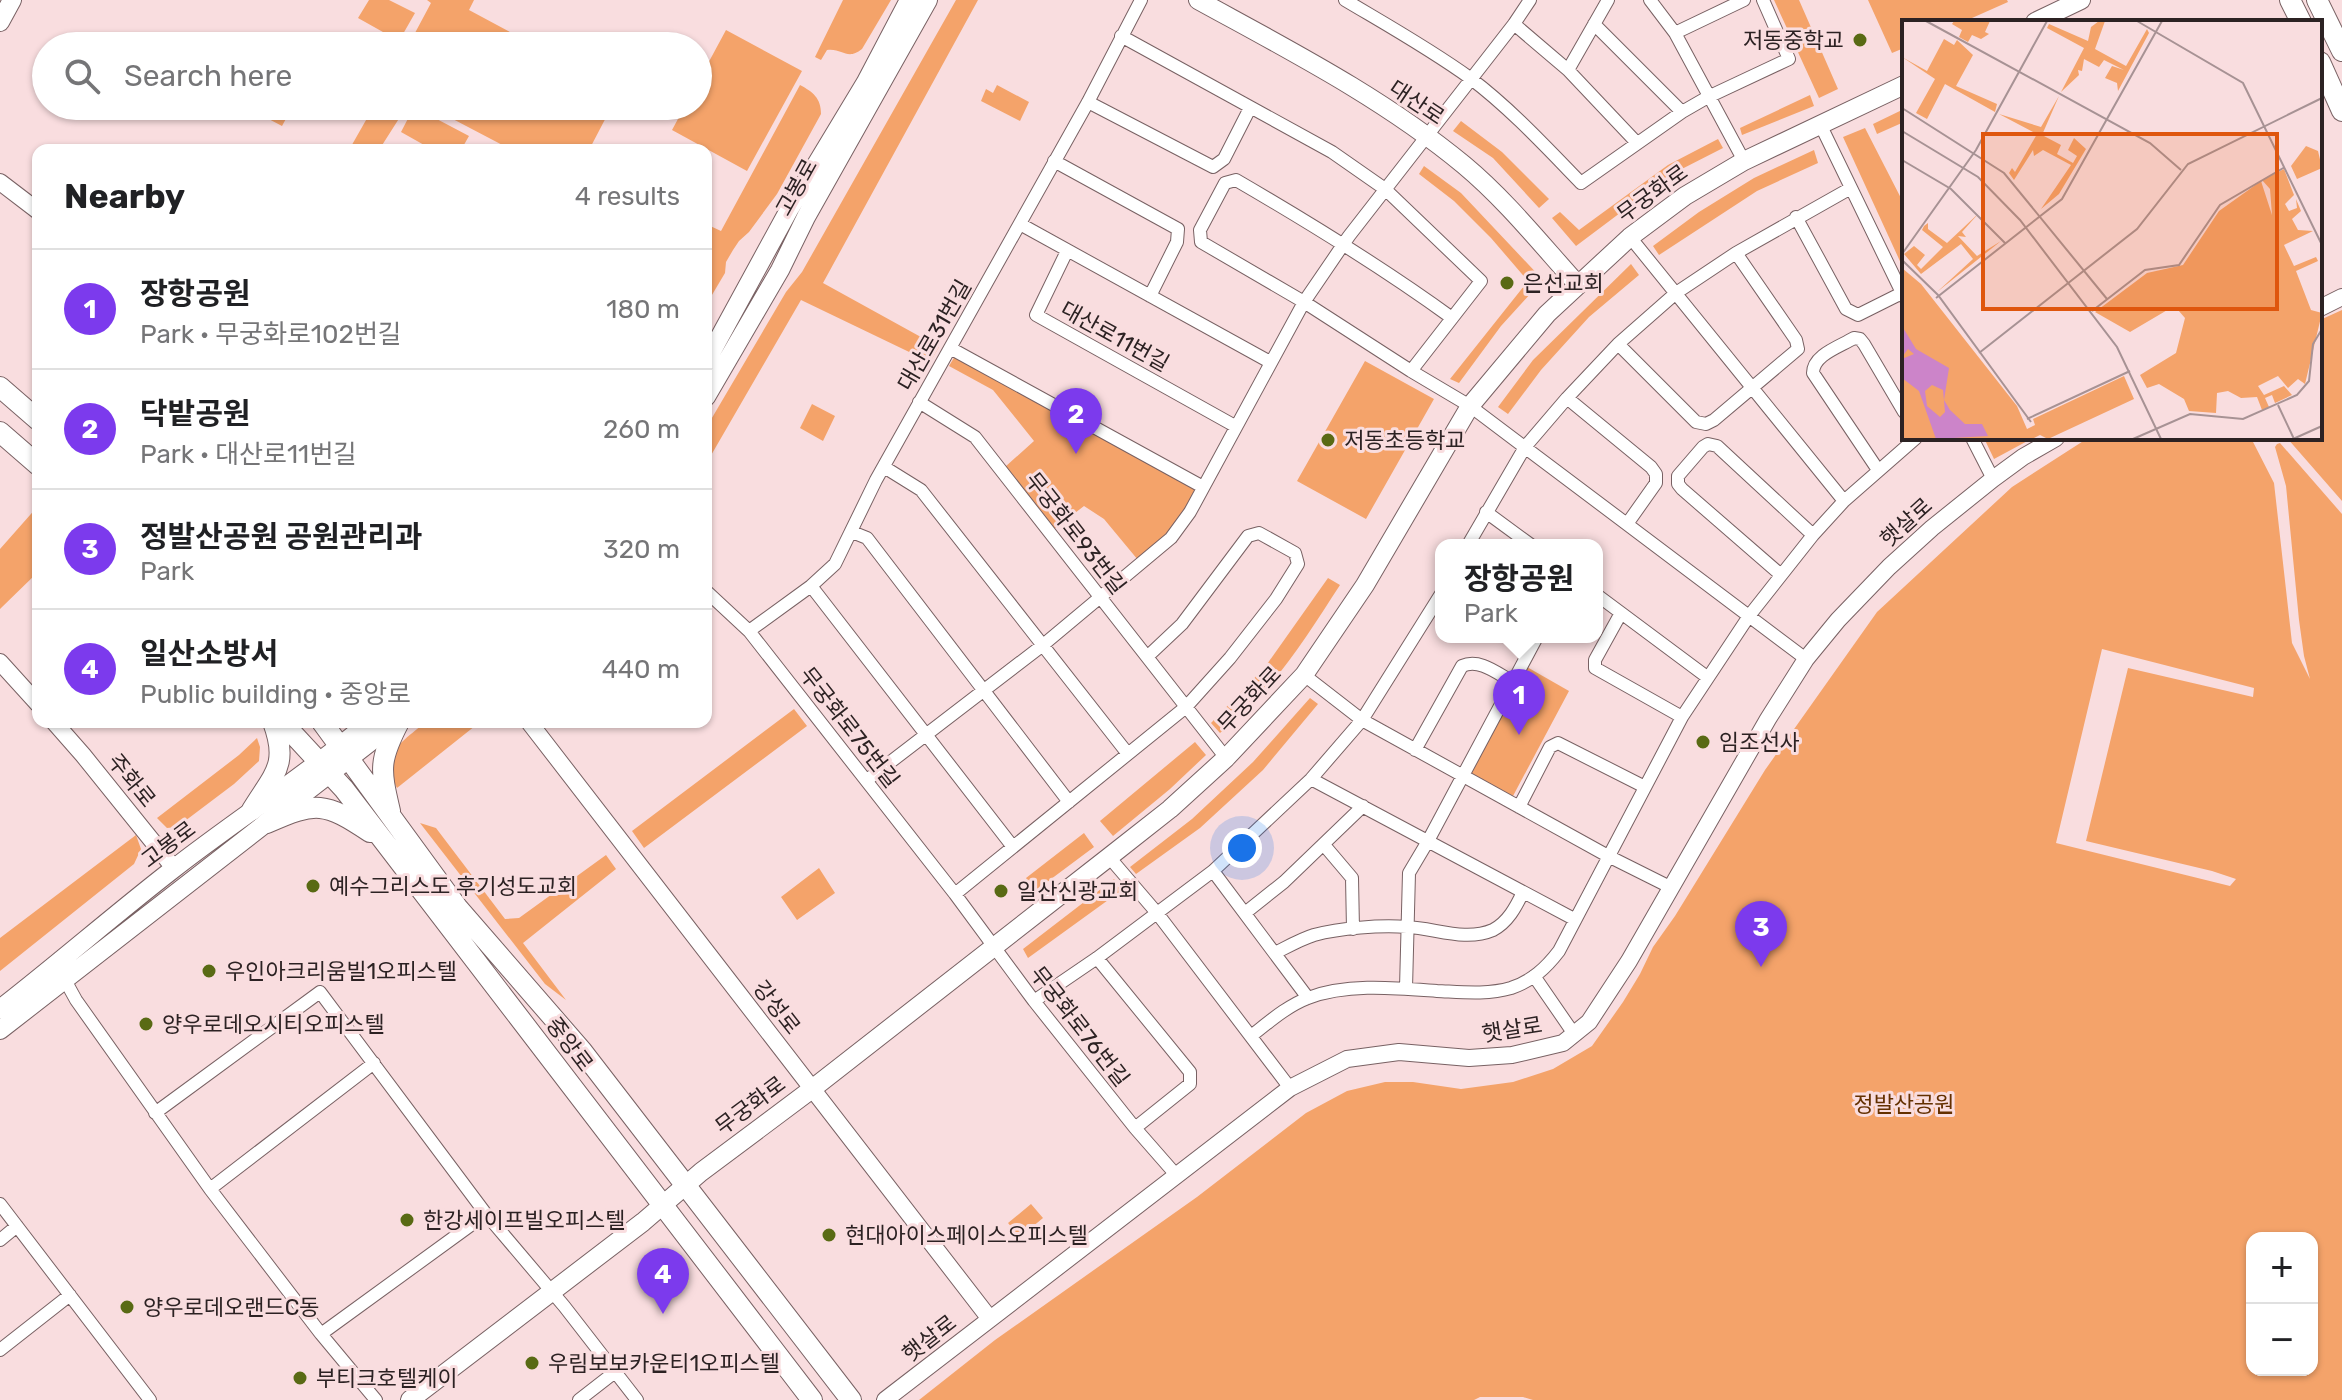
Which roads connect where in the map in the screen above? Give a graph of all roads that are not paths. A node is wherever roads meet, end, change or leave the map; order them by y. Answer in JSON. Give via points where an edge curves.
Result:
{"nodes":[{"id":1,"x":12,"y":0,"type":"edge"},
{"id":2,"x":909,"y":0,"type":"edge"},
{"id":3,"x":928,"y":0,"type":"edge"},
{"id":4,"x":1141,"y":0,"type":"edge"},
{"id":5,"x":1198,"y":0,"type":"edge"},
{"id":6,"x":1345,"y":0,"type":"edge"},
{"id":7,"x":1530,"y":0,"type":"edge"},
{"id":8,"x":1608,"y":0,"type":"edge"},
{"id":9,"x":1650,"y":0,"type":"edge"},
{"id":10,"x":1744,"y":0,"type":"edge"},
{"id":11,"x":1763,"y":0,"type":"edge"},
{"id":12,"x":2081,"y":0,"type":"edge"},
{"id":13,"x":2290,"y":0,"type":"edge"},
{"id":14,"x":2317,"y":0,"type":"edge"},
{"id":15,"x":2044,"y":20,"type":"edge"},
{"id":16,"x":2300,"y":20,"type":"edge"},
{"id":17,"x":0,"y":22,"type":"edge"},
{"id":18,"x":1514,"y":24,"type":"junction"},
{"id":19,"x":1594,"y":24,"type":"junction"},
{"id":20,"x":1675,"y":33,"type":"junction"},
{"id":21,"x":1121,"y":36,"type":"junction"},
{"id":22,"x":2341,"y":46,"type":"edge"},
{"id":23,"x":2322,"y":66,"type":"edge"},
{"id":24,"x":1568,"y":70,"type":"junction"},
{"id":25,"x":1472,"y":80,"type":"junction"},
{"id":26,"x":1902,"y":86,"type":"edge"},
{"id":27,"x":1708,"y":97,"type":"junction"},
{"id":28,"x":1088,"y":102,"type":"junction"},
{"id":29,"x":1250,"y":108,"type":"junction"},
{"id":30,"x":2342,"y":111,"type":"edge"},
{"id":31,"x":1682,"y":112,"type":"junction"},
{"id":32,"x":1821,"y":126,"type":"junction"},
{"id":33,"x":1427,"y":136,"type":"junction"},
{"id":34,"x":1637,"y":143,"type":"junction"},
{"id":35,"x":1054,"y":161,"type":"junction"},
{"id":36,"x":1744,"y":161,"type":"junction"},
{"id":37,"x":0,"y":182,"type":"edge"},
{"id":38,"x":1851,"y":188,"type":"junction"},
{"id":39,"x":1385,"y":189,"type":"junction"},
{"id":40,"x":32,"y":206,"type":"edge"},
{"id":41,"x":1796,"y":217,"type":"junction"},
{"id":42,"x":1020,"y":224,"type":"junction"},
{"id":43,"x":1630,"y":237,"type":"junction"},
{"id":44,"x":1343,"y":243,"type":"junction"},
{"id":45,"x":1067,"y":251,"type":"junction"},
{"id":46,"x":1736,"y":253,"type":"junction"},
{"id":47,"x":1578,"y":285,"type":"junction"},
{"id":48,"x":1676,"y":293,"type":"junction"},
{"id":49,"x":1902,"y":293,"type":"edge"},
{"id":50,"x":1902,"y":295,"type":"edge"},
{"id":51,"x":1150,"y":296,"type":"junction"},
{"id":52,"x":2342,"y":297,"type":"edge"},
{"id":53,"x":1304,"y":302,"type":"junction"},
{"id":54,"x":2322,"y":307,"type":"edge"},
{"id":55,"x":1452,"y":318,"type":"junction"},
{"id":56,"x":1618,"y":344,"type":"junction"},
{"id":57,"x":950,"y":348,"type":"junction"},
{"id":58,"x":712,"y":351,"type":"edge"},
{"id":59,"x":1270,"y":362,"type":"junction"},
{"id":60,"x":1411,"y":371,"type":"junction"},
{"id":61,"x":0,"y":387,"type":"edge"},
{"id":62,"x":712,"y":387,"type":"edge"},
{"id":63,"x":1753,"y":388,"type":"junction"},
{"id":64,"x":1567,"y":398,"type":"junction"},
{"id":65,"x":919,"y":402,"type":"junction"},
{"id":66,"x":1470,"y":406,"type":"junction"},
{"id":67,"x":1902,"y":409,"type":"edge"},
{"id":68,"x":32,"y":415,"type":"edge"},
{"id":69,"x":1235,"y":426,"type":"junction"},
{"id":70,"x":0,"y":432,"type":"edge"},
{"id":71,"x":1914,"y":440,"type":"edge"},
{"id":72,"x":1973,"y":440,"type":"edge"},
{"id":73,"x":2053,"y":440,"type":"edge"},
{"id":74,"x":1525,"y":447,"type":"junction"},
{"id":75,"x":32,"y":460,"type":"edge"},
{"id":76,"x":884,"y":467,"type":"junction"},
{"id":77,"x":1878,"y":470,"type":"junction"},
{"id":78,"x":1993,"y":479,"type":"junction"},
{"id":79,"x":1203,"y":487,"type":"junction"},
{"id":80,"x":1844,"y":501,"type":"junction"},
{"id":81,"x":1486,"y":512,"type":"junction"},
{"id":82,"x":1627,"y":524,"type":"junction"},
{"id":83,"x":852,"y":532,"type":"junction"},
{"id":84,"x":1813,"y":535,"type":"junction"},
{"id":85,"x":1471,"y":539,"type":"edge"},
{"id":86,"x":1521,"y":539,"type":"edge"},
{"id":87,"x":1781,"y":575,"type":"junction"},
{"id":88,"x":811,"y":586,"type":"junction"},
{"id":89,"x":712,"y":597,"type":"edge"},
{"id":90,"x":1099,"y":597,"type":"junction"},
{"id":91,"x":1603,"y":600,"type":"edge"},
{"id":92,"x":1435,"y":613,"type":"edge"},
{"id":93,"x":1621,"y":613,"type":"junction"},
{"id":94,"x":1749,"y":616,"type":"junction"},
{"id":95,"x":749,"y":631,"type":"junction"},
{"id":96,"x":1534,"y":643,"type":"edge"},
{"id":97,"x":1043,"y":645,"type":"junction"},
{"id":98,"x":1147,"y":657,"type":"junction"},
{"id":99,"x":1806,"y":659,"type":"junction"},
{"id":100,"x":0,"y":662,"type":"edge"},
{"id":101,"x":1304,"y":675,"type":"junction"},
{"id":102,"x":1707,"y":677,"type":"junction"},
{"id":103,"x":1513,"y":682,"type":"junction"},
{"id":104,"x":984,"y":689,"type":"junction"},
{"id":105,"x":32,"y":697,"type":"edge"},
{"id":106,"x":1186,"y":707,"type":"junction"},
{"id":107,"x":1682,"y":717,"type":"junction"},
{"id":108,"x":1362,"y":720,"type":"junction"},
{"id":109,"x":59,"y":728,"type":"edge"},
{"id":110,"x":275,"y":728,"type":"edge"},
{"id":111,"x":288,"y":728,"type":"edge"},
{"id":112,"x":326,"y":728,"type":"edge"},
{"id":113,"x":364,"y":728,"type":"edge"},
{"id":114,"x":388,"y":728,"type":"edge"},
{"id":115,"x":395,"y":728,"type":"edge"},
{"id":116,"x":534,"y":728,"type":"edge"},
{"id":117,"x":926,"y":735,"type":"junction"},
{"id":118,"x":1415,"y":750,"type":"junction"},
{"id":119,"x":344,"y":753,"type":"junction"},
{"id":120,"x":1128,"y":754,"type":"junction"},
{"id":121,"x":1226,"y":758,"type":"junction"},
{"id":122,"x":325,"y":768,"type":"junction"},
{"id":123,"x":1463,"y":777,"type":"junction"},
{"id":124,"x":1311,"y":779,"type":"junction"},
{"id":125,"x":867,"y":780,"type":"junction"},
{"id":126,"x":1645,"y":787,"type":"junction"},
{"id":127,"x":1069,"y":802,"type":"junction"},
{"id":128,"x":1363,"y":806,"type":"junction"},
{"id":129,"x":1519,"y":807,"type":"junction"},
{"id":130,"x":260,"y":816,"type":"junction"},
{"id":131,"x":391,"y":818,"type":"junction"},
{"id":132,"x":1428,"y":841,"type":"junction"},
{"id":133,"x":384,"y":842,"type":"junction"},
{"id":134,"x":1324,"y":845,"type":"junction"},
{"id":135,"x":1013,"y":847,"type":"junction"},
{"id":136,"x":1608,"y":856,"type":"junction"},
{"id":137,"x":1109,"y":857,"type":"junction"},
{"id":138,"x":174,"y":868,"type":"junction"},
{"id":139,"x":1213,"y":871,"type":"junction"},
{"id":140,"x":1670,"y":887,"type":"junction"},
{"id":141,"x":1523,"y":892,"type":"junction"},
{"id":142,"x":955,"y":894,"type":"junction"},
{"id":143,"x":1157,"y":913,"type":"junction"},
{"id":144,"x":1245,"y":913,"type":"junction"},
{"id":145,"x":1574,"y":919,"type":"junction"},
{"id":146,"x":1407,"y":927,"type":"junction"},
{"id":147,"x":1353,"y":929,"type":"junction"},
{"id":148,"x":995,"y":947,"type":"junction"},
{"id":149,"x":1275,"y":953,"type":"junction"},
{"id":150,"x":1097,"y":958,"type":"junction"},
{"id":151,"x":1534,"y":976,"type":"junction"},
{"id":152,"x":65,"y":980,"type":"junction"},
{"id":153,"x":1406,"y":988,"type":"junction"},
{"id":154,"x":1308,"y":998,"type":"junction"},
{"id":155,"x":1034,"y":1001,"type":"junction"},
{"id":156,"x":0,"y":1009,"type":"edge"},
{"id":157,"x":0,"y":1030,"type":"edge"},
{"id":158,"x":1574,"y":1034,"type":"junction"},
{"id":159,"x":1251,"y":1036,"type":"junction"},
{"id":160,"x":374,"y":1063,"type":"junction"},
{"id":161,"x":1290,"y":1088,"type":"junction"},
{"id":162,"x":812,"y":1089,"type":"junction"},
{"id":163,"x":155,"y":1113,"type":"junction"},
{"id":164,"x":1135,"y":1128,"type":"junction"},
{"id":165,"x":1177,"y":1176,"type":"junction"},
{"id":166,"x":686,"y":1185,"type":"junction"},
{"id":167,"x":210,"y":1189,"type":"junction"},
{"id":168,"x":0,"y":1204,"type":"edge"},
{"id":169,"x":664,"y":1205,"type":"junction"},
{"id":170,"x":486,"y":1214,"type":"junction"},
{"id":171,"x":17,"y":1226,"type":"junction"},
{"id":172,"x":0,"y":1240,"type":"edge"},
{"id":173,"x":551,"y":1291,"type":"junction"},
{"id":174,"x":70,"y":1295,"type":"junction"},
{"id":175,"x":990,"y":1319,"type":"junction"},
{"id":176,"x":321,"y":1334,"type":"junction"},
{"id":177,"x":0,"y":1350,"type":"edge"},
{"id":178,"x":615,"y":1372,"type":"junction"},
{"id":179,"x":150,"y":1400,"type":"edge"},
{"id":180,"x":376,"y":1400,"type":"edge"},
{"id":181,"x":410,"y":1400,"type":"edge"},
{"id":182,"x":579,"y":1400,"type":"edge"},
{"id":183,"x":637,"y":1400,"type":"edge"},
{"id":184,"x":812,"y":1400,"type":"edge"},
{"id":185,"x":851,"y":1400,"type":"edge"},
{"id":186,"x":885,"y":1400,"type":"edge"}],
"edges":[{"from":1,"to":17,"type":"main road"},
{"from":2,"to":58,"type":"main road","name":"고봉로"},
{"from":3,"to":62,"type":"main road","name":"고봉로"},
{"from":4,"to":21,"type":"street","name":"대산로31번길"},
{"from":5,"to":33,"type":"main road","name":"대산로","via":[[1331,72]]},
{"from":6,"to":25,"type":"street"},
{"from":7,"to":18,"type":"street"},
{"from":8,"to":19,"type":"street"},
{"from":9,"to":20,"type":"street"},
{"from":10,"to":20,"type":"street"},
{"from":11,"to":27,"type":"street","via":[[1789,59]]},
{"from":12,"to":15,"type":"main road"},
{"from":13,"to":16,"type":"main road"},
{"from":14,"to":22,"type":"main road"},
{"from":18,"to":24,"type":"street"},
{"from":18,"to":25,"type":"street"},
{"from":19,"to":24,"type":"street"},
{"from":19,"to":31,"type":"street"},
{"from":20,"to":27,"type":"street"},
{"from":21,"to":28,"type":"street","name":"대산로31번길"},
{"from":21,"to":29,"type":"street"},
{"from":23,"to":30,"type":"main road"},
{"from":24,"to":34,"type":"street"},
{"from":25,"to":33,"type":"street"},
{"from":25,"to":34,"type":"street","via":[[1581,183]]},
{"from":26,"to":32,"type":"main road","name":"무궁화로"},
{"from":27,"to":31,"type":"street"},
{"from":27,"to":36,"type":"street"},
{"from":28,"to":29,"type":"street","via":[[1213,167],[1224,159]]},
{"from":28,"to":35,"type":"street","name":"대산로31번길"},
{"from":29,"to":39,"type":"street","via":[[1332,152]]},
{"from":31,"to":34,"type":"street"},
{"from":32,"to":36,"type":"main road","name":"무궁화로"},
{"from":32,"to":38,"type":"street"},
{"from":33,"to":39,"type":"street"},
{"from":33,"to":47,"type":"main road","name":"대산로","via":[[1503,203]]},
{"from":35,"to":42,"type":"street","name":"대산로31번길"},
{"from":35,"to":51,"type":"street","via":[[1178,229],[1177,242]]},
{"from":36,"to":43,"type":"main road","name":"무궁화로"},
{"from":37,"to":40,"type":"street"},
{"from":38,"to":41,"type":"street"},
{"from":38,"to":49,"type":"street"},
{"from":39,"to":44,"type":"street"},
{"from":39,"to":55,"type":"street","via":[[1481,281]]},
{"from":41,"to":46,"type":"street"},
{"from":41,"to":50,"type":"street","via":[[1846,309],[1858,315]]},
{"from":42,"to":45,"type":"street"},
{"from":42,"to":57,"type":"street","name":"대산로31번길"},
{"from":43,"to":47,"type":"main road","name":"무궁화로"},
{"from":43,"to":48,"type":"street"},
{"from":44,"to":53,"type":"street"},
{"from":44,"to":53,"type":"street","via":[[1236,180],[1225,183],[1200,230],[1201,242]]},
{"from":44,"to":55,"type":"street"},
{"from":45,"to":51,"type":"street"},
{"from":45,"to":69,"type":"street","name":"대산로11번길","via":[[1036,315]]},
{"from":46,"to":48,"type":"street"},
{"from":46,"to":63,"type":"street","via":[[1798,349]]},
{"from":47,"to":66,"type":"main road","name":"무궁화로"},
{"from":48,"to":56,"type":"street"},
{"from":48,"to":63,"type":"street"},
{"from":51,"to":59,"type":"street"},
{"from":52,"to":54,"type":"street"},
{"from":53,"to":59,"type":"street"},
{"from":53,"to":60,"type":"street"},
{"from":55,"to":60,"type":"street"},
{"from":56,"to":63,"type":"street","via":[[1696,422],[1714,420]]},
{"from":56,"to":64,"type":"street"},
{"from":57,"to":65,"type":"street","name":"대산로31번길"},
{"from":57,"to":79,"type":"street"},
{"from":59,"to":69,"type":"street"},
{"from":60,"to":66,"type":"street"},
{"from":61,"to":68,"type":"main road"},
{"from":63,"to":80,"type":"street"},
{"from":64,"to":74,"type":"street"},
{"from":64,"to":82,"type":"street","via":[[1656,474],[1656,483]]},
{"from":65,"to":76,"type":"street","name":"대산로31번길"},
{"from":65,"to":90,"type":"street","name":"무궁화로93번길","via":[[975,437]]},
{"from":66,"to":74,"type":"street"},
{"from":66,"to":101,"type":"main road","name":"무궁화로","via":[[1365,585]]},
{"from":67,"to":77,"type":"street","via":[[1860,339],[1813,365],[1813,373]]},
{"from":69,"to":79,"type":"street"},
{"from":70,"to":75,"type":"main road"},
{"from":71,"to":77,"type":"street"},
{"from":72,"to":78,"type":"street"},
{"from":73,"to":78,"type":"street","name":"햇살로"},
{"from":74,"to":81,"type":"street"},
{"from":74,"to":82,"type":"street"},
{"from":76,"to":83,"type":"street","name":"대산로31번길"},
{"from":76,"to":97,"type":"street","via":[[921,490]]},
{"from":77,"to":80,"type":"street"},
{"from":78,"to":99,"type":"street","name":"햇살로","via":[[1889,567]]},
{"from":79,"to":90,"type":"street","via":[[1171,538]]},
{"from":80,"to":84,"type":"street"},
{"from":81,"to":85,"type":"street"},
{"from":81,"to":86,"type":"street"},
{"from":82,"to":94,"type":"street"},
{"from":83,"to":88,"type":"street","name":"대산로31번길","via":[[835,564]]},
{"from":83,"to":104,"type":"street","via":[[867,538]]},
{"from":84,"to":87,"type":"street"},
{"from":84,"to":87,"type":"street","via":[[1717,446],[1703,447],[1678,476],[1682,489]]},
{"from":87,"to":94,"type":"street"},
{"from":88,"to":95,"type":"street","name":"대산로31번길"},
{"from":88,"to":117,"type":"street"},
{"from":89,"to":95,"type":"street","name":"무궁화로75번길"},
{"from":90,"to":97,"type":"street"},
{"from":90,"to":98,"type":"street","name":"무궁화로93번길"},
{"from":91,"to":93,"type":"street"},
{"from":92,"to":108,"type":"street"},
{"from":93,"to":102,"type":"street"},
{"from":93,"to":107,"type":"street","via":[[1595,668]]},
{"from":94,"to":99,"type":"street"},
{"from":94,"to":102,"type":"street"},
{"from":95,"to":125,"type":"street","name":"무궁화로75번길"},
{"from":96,"to":103,"type":"street"},
{"from":97,"to":104,"type":"street"},
{"from":97,"to":120,"type":"street"},
{"from":98,"to":106,"type":"street","name":"무궁화로93번길"},
{"from":98,"to":106,"type":"street","via":[[1182,624],[1248,536],[1259,533],[1295,553],[1298,564],[1276,599]]},
{"from":99,"to":140,"type":"street","name":"햇살로"},
{"from":100,"to":105,"type":"street"},
{"from":101,"to":108,"type":"street"},
{"from":101,"to":121,"type":"main road","name":"무궁화로"},
{"from":102,"to":107,"type":"street"},
{"from":103,"to":118,"type":"street","via":[[1478,663],[1462,666]]},
{"from":103,"to":123,"type":"street"},
{"from":104,"to":117,"type":"street"},
{"from":104,"to":127,"type":"street"},
{"from":106,"to":120,"type":"street"},
{"from":106,"to":121,"type":"street","name":"무궁화로93번길"},
{"from":107,"to":126,"type":"street"},
{"from":108,"to":118,"type":"street"},
{"from":108,"to":124,"type":"street"},
{"from":109,"to":138,"type":"street","name":"주화로"},
{"from":110,"to":130,"type":"main road","via":[[281,753]]},
{"from":111,"to":122,"type":"main road","name":"중앙로"},
{"from":112,"to":119,"type":"main road","name":"중앙로"},
{"from":113,"to":119,"type":"main road","name":"고봉로"},
{"from":114,"to":119,"type":"main road","name":"고봉로"},
{"from":115,"to":131,"type":"main road","via":[[382,763]]},
{"from":116,"to":162,"type":"street","name":"강성로"},
{"from":117,"to":125,"type":"street"},
{"from":117,"to":135,"type":"street"},
{"from":118,"to":123,"type":"street"},
{"from":119,"to":122,"type":"main road","name":"고봉로"},
{"from":119,"to":131,"type":"main road","name":"중앙로"},
{"from":120,"to":127,"type":"street"},
{"from":121,"to":137,"type":"main road","name":"무궁화로"},
{"from":122,"to":130,"type":"main road","name":"고봉로"},
{"from":122,"to":133,"type":"main road","name":"중앙로"},
{"from":123,"to":129,"type":"street"},
{"from":123,"to":132,"type":"street"},
{"from":124,"to":128,"type":"street"},
{"from":124,"to":139,"type":"street"},
{"from":125,"to":142,"type":"street","name":"무궁화로75번길"},
{"from":126,"to":129,"type":"street","via":[[1558,743],[1550,747]]},
{"from":126,"to":136,"type":"street"},
{"from":127,"to":135,"type":"street"},
{"from":128,"to":132,"type":"street"},
{"from":128,"to":134,"type":"street"},
{"from":129,"to":136,"type":"street"},
{"from":130,"to":133,"type":"main road","via":[[325,808]]},
{"from":130,"to":138,"type":"main road","name":"고봉로"},
{"from":130,"to":152,"type":"main road","name":"고봉로"},
{"from":131,"to":166,"type":"main road","name":"중앙로","via":[[457,907],[582,1051]]},
{"from":132,"to":141,"type":"street"},
{"from":132,"to":146,"type":"street","via":[[1409,873]]},
{"from":133,"to":169,"type":"main road","name":"중앙로"},
{"from":134,"to":144,"type":"street"},
{"from":134,"to":147,"type":"street","via":[[1352,878]]},
{"from":135,"to":142,"type":"street"},
{"from":136,"to":140,"type":"street"},
{"from":136,"to":145,"type":"street"},
{"from":137,"to":143,"type":"street"},
{"from":137,"to":148,"type":"main road","name":"무궁화로"},
{"from":138,"to":156,"type":"main road","name":"고봉로"},
{"from":139,"to":143,"type":"street"},
{"from":139,"to":144,"type":"street"},
{"from":140,"to":158,"type":"street","name":"햇살로","via":[[1629,961],[1589,1022]]},
{"from":141,"to":145,"type":"street"},
{"from":141,"to":146,"type":"street","via":[[1502,925],[1491,931],[1468,935]]},
{"from":142,"to":148,"type":"street","name":"무궁화로75번길"},
{"from":143,"to":150,"type":"street"},
{"from":143,"to":159,"type":"street"},
{"from":144,"to":149,"type":"street"},
{"from":145,"to":151,"type":"street","via":[[1559,951]]},
{"from":146,"to":147,"type":"street"},
{"from":146,"to":153,"type":"street"},
{"from":147,"to":149,"type":"street","via":[[1312,935]]},
{"from":148,"to":155,"type":"street","name":"무궁화로76번길"},
{"from":148,"to":162,"type":"main road","name":"무궁화로"},
{"from":149,"to":154,"type":"street"},
{"from":150,"to":155,"type":"street"},
{"from":150,"to":164,"type":"street","via":[[1190,1072],[1190,1084]]},
{"from":151,"to":153,"type":"street","via":[[1509,989],[1482,993]]},
{"from":151,"to":158,"type":"street"},
{"from":152,"to":157,"type":"main road","name":"고봉로"},
{"from":152,"to":163,"type":"street"},
{"from":153,"to":154,"type":"street","via":[[1348,989]]},
{"from":154,"to":159,"type":"street"},
{"from":155,"to":164,"type":"street","name":"무궁화로76번길"},
{"from":158,"to":161,"type":"street","name":"햇살로","via":[[1563,1043],[1512,1055],[1469,1058],[1399,1052],[1347,1059]]},
{"from":159,"to":161,"type":"street"},
{"from":160,"to":163,"type":"street","via":[[320,992]]},
{"from":160,"to":167,"type":"street"},
{"from":160,"to":170,"type":"street"},
{"from":161,"to":165,"type":"street","name":"햇살로"},
{"from":162,"to":166,"type":"main road","name":"무궁화로"},
{"from":162,"to":175,"type":"street","name":"강성로"},
{"from":163,"to":167,"type":"street"},
{"from":164,"to":165,"type":"street","name":"무궁화로76번길"},
{"from":165,"to":175,"type":"street","name":"햇살로"},
{"from":166,"to":169,"type":"main road","name":"무궁화로"},
{"from":166,"to":185,"type":"main road","name":"중앙로"},
{"from":167,"to":176,"type":"street"},
{"from":168,"to":171,"type":"street"},
{"from":169,"to":173,"type":"main road","name":"무궁화로"},
{"from":169,"to":184,"type":"main road","name":"중앙로"},
{"from":170,"to":173,"type":"street"},
{"from":170,"to":176,"type":"street"},
{"from":171,"to":172,"type":"street"},
{"from":171,"to":174,"type":"street"},
{"from":173,"to":178,"type":"street"},
{"from":173,"to":181,"type":"main road","name":"무궁화로"},
{"from":174,"to":177,"type":"street"},
{"from":174,"to":179,"type":"street"},
{"from":175,"to":186,"type":"street","name":"햇살로"},
{"from":176,"to":180,"type":"street"},
{"from":178,"to":182,"type":"street"},
{"from":178,"to":183,"type":"street"}]}
